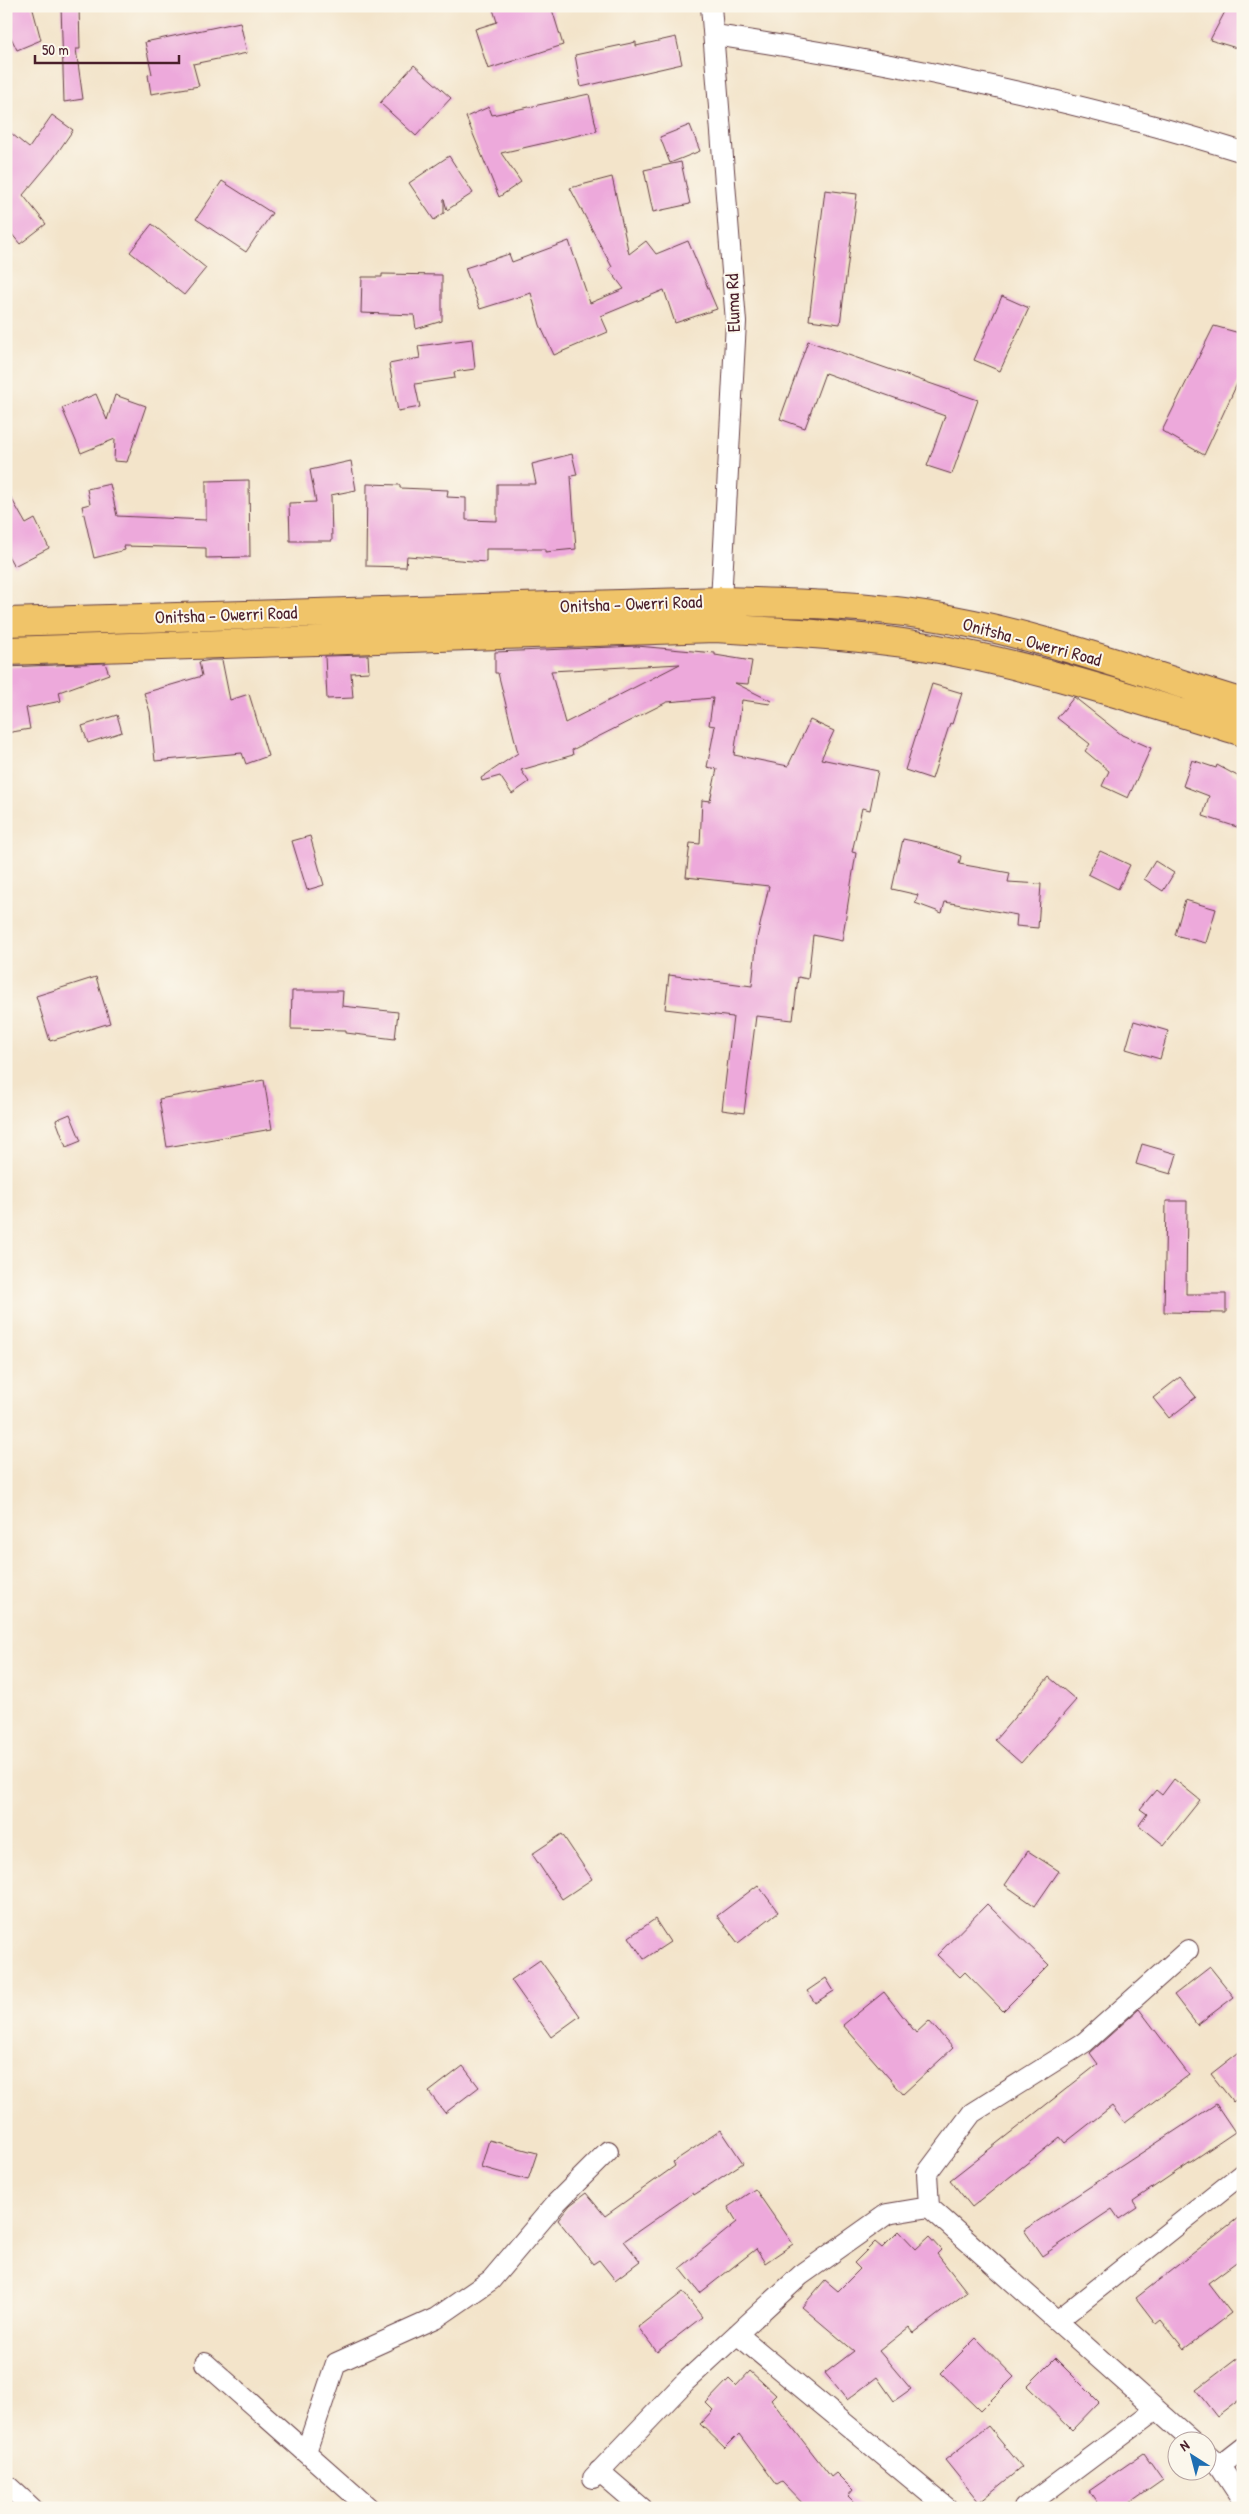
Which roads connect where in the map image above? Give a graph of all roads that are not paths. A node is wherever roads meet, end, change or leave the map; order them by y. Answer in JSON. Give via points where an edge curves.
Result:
{"nodes":[{"id":1,"x":711,"y":6,"type":"edge"},
{"id":2,"x":715,"y":35,"type":"junction"},
{"id":3,"x":1243,"y":152,"type":"edge"},
{"id":4,"x":721,"y":601,"type":"junction"},
{"id":5,"x":6,"y":622,"type":"edge"},
{"id":6,"x":6,"y":650,"type":"edge"},
{"id":7,"x":1243,"y":703,"type":"edge"},
{"id":8,"x":1243,"y":732,"type":"edge"},
{"id":9,"x":1188,"y":1950,"type":"dead end"},
{"id":10,"x":608,"y":2151,"type":"dead end"},
{"id":11,"x":1243,"y":2172,"type":"edge"},
{"id":12,"x":929,"y":2207,"type":"junction"},
{"id":13,"x":1057,"y":2321,"type":"junction"},
{"id":14,"x":737,"y":2334,"type":"junction"},
{"id":15,"x":205,"y":2363,"type":"dead end"},
{"id":16,"x":1156,"y":2409,"type":"junction"},
{"id":17,"x":1182,"y":2432,"type":"edge"},
{"id":18,"x":1243,"y":2448,"type":"edge"},
{"id":19,"x":306,"y":2452,"type":"junction"},
{"id":20,"x":1216,"y":2459,"type":"edge"},
{"id":21,"x":1216,"y":2464,"type":"edge"},
{"id":22,"x":8,"y":2486,"type":"dead end"},
{"id":23,"x":1243,"y":2501,"type":"edge"},
{"id":24,"x":32,"y":2508,"type":"edge"},
{"id":25,"x":369,"y":2508,"type":"edge"},
{"id":26,"x":642,"y":2508,"type":"edge"},
{"id":27,"x":947,"y":2508,"type":"edge"},
{"id":28,"x":1024,"y":2508,"type":"edge"}],
"edges":[{"from":1,"to":2,"type":"street","name":"Eluma Rd"},
{"from":2,"to":3,"type":"street","via":[[827,52],[1014,89]]},
{"from":2,"to":4,"type":"street","name":"Eluma Rd","via":[[736,322]]},
{"from":4,"to":5,"type":"highway","name":"Onitsha - Owerri Road"},
{"from":4,"to":7,"type":"highway","name":"Onitsha - Owerri Road","via":[[830,605],[926,615],[1034,639]]},
{"from":6,"to":8,"type":"highway","name":"Onitsha - Owerri Road","via":[[715,628],[819,634],[904,643],[1022,668]]},
{"from":9,"to":12,"type":"street","via":[[1085,2042],[972,2113],[927,2173]]},
{"from":10,"to":19,"type":"street","via":[[557,2202],[491,2280],[436,2318],[336,2363]]},
{"from":11,"to":13,"type":"street"},
{"from":12,"to":13,"type":"street"},
{"from":12,"to":14,"type":"street","via":[[887,2214],[801,2276]]},
{"from":13,"to":16,"type":"street"},
{"from":14,"to":26,"type":"street","via":[[685,2382],[596,2474]]},
{"from":14,"to":27,"type":"street"},
{"from":15,"to":19,"type":"street"},
{"from":16,"to":17,"type":"street"},
{"from":16,"to":28,"type":"street"},
{"from":18,"to":20,"type":"street"},
{"from":19,"to":25,"type":"street"},
{"from":21,"to":23,"type":"street"},
{"from":22,"to":24,"type":"street"}]}
